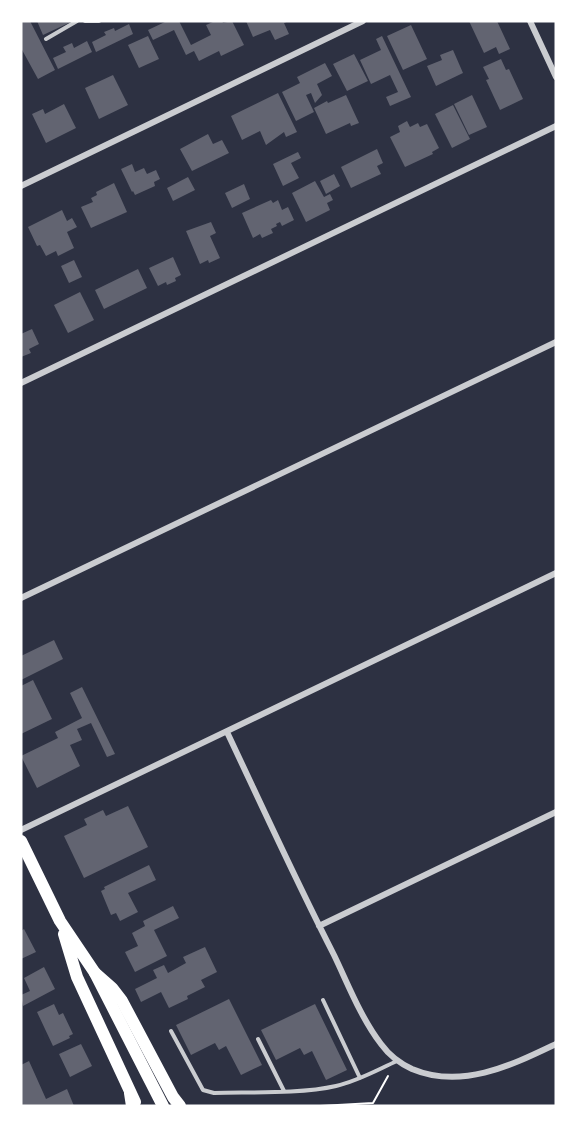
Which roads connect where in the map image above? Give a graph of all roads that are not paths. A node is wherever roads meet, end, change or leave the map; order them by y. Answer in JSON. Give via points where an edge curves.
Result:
{"nodes":[{"id":1,"x":76,"y":21,"type":"edge"},
{"id":2,"x":85,"y":21,"type":"edge"},
{"id":3,"x":99,"y":21,"type":"edge"},
{"id":4,"x":363,"y":21,"type":"edge"},
{"id":5,"x":530,"y":21,"type":"edge"},
{"id":6,"x":46,"y":39,"type":"dead end"},
{"id":7,"x":556,"y":78,"type":"edge"},
{"id":8,"x":556,"y":126,"type":"edge"},
{"id":9,"x":21,"y":186,"type":"edge"},
{"id":10,"x":556,"y":342,"type":"edge"},
{"id":11,"x":21,"y":383,"type":"edge"},
{"id":12,"x":556,"y":573,"type":"edge"},
{"id":13,"x":21,"y":598,"type":"edge"},
{"id":14,"x":227,"y":732,"type":"junction"},
{"id":15,"x":556,"y":812,"type":"edge"},
{"id":16,"x":21,"y":830,"type":"edge"},
{"id":17,"x":21,"y":841,"type":"edge"},
{"id":18,"x":60,"y":921,"type":"junction"},
{"id":19,"x":319,"y":926,"type":"junction"},
{"id":20,"x":95,"y":973,"type":"junction"},
{"id":21,"x":322,"y":1000,"type":"dead end"},
{"id":22,"x":171,"y":1031,"type":"dead end"},
{"id":23,"x":258,"y":1039,"type":"dead end"},
{"id":24,"x":556,"y":1044,"type":"edge"},
{"id":25,"x":397,"y":1061,"type":"junction"},
{"id":26,"x":360,"y":1078,"type":"junction"},
{"id":27,"x":284,"y":1091,"type":"junction"},
{"id":28,"x":130,"y":1093,"type":"junction"},
{"id":29,"x":132,"y":1106,"type":"edge"},
{"id":30,"x":137,"y":1106,"type":"edge"},
{"id":31,"x":163,"y":1106,"type":"edge"},
{"id":32,"x":180,"y":1106,"type":"edge"}],
"edges":[{"from":1,"to":6,"type":"lane"},
{"from":2,"to":3,"type":"lane"},
{"from":4,"to":9,"type":"street"},
{"from":5,"to":7,"type":"street"},
{"from":8,"to":11,"type":"street"},
{"from":10,"to":13,"type":"street"},
{"from":12,"to":14,"type":"street"},
{"from":14,"to":16,"type":"street"},
{"from":14,"to":19,"type":"street"},
{"from":15,"to":19,"type":"street"},
{"from":17,"to":18,"type":"main road"},
{"from":18,"to":20,"type":"main road"},
{"from":18,"to":28,"type":"main road","via":[[77,977]]},
{"from":19,"to":25,"type":"street","via":[[369,1025]]},
{"from":20,"to":31,"type":"main road"},
{"from":20,"to":32,"type":"main road","via":[[122,1001]]},
{"from":21,"to":26,"type":"lane"},
{"from":22,"to":27,"type":"lane","via":[[203,1090]]},
{"from":23,"to":27,"type":"lane"},
{"from":24,"to":25,"type":"street","via":[[502,1068],[467,1076],[422,1072]]},
{"from":25,"to":26,"type":"lane"},
{"from":26,"to":27,"type":"lane","via":[[336,1086]]},
{"from":28,"to":29,"type":"main road"},
{"from":28,"to":30,"type":"main road"}]}
